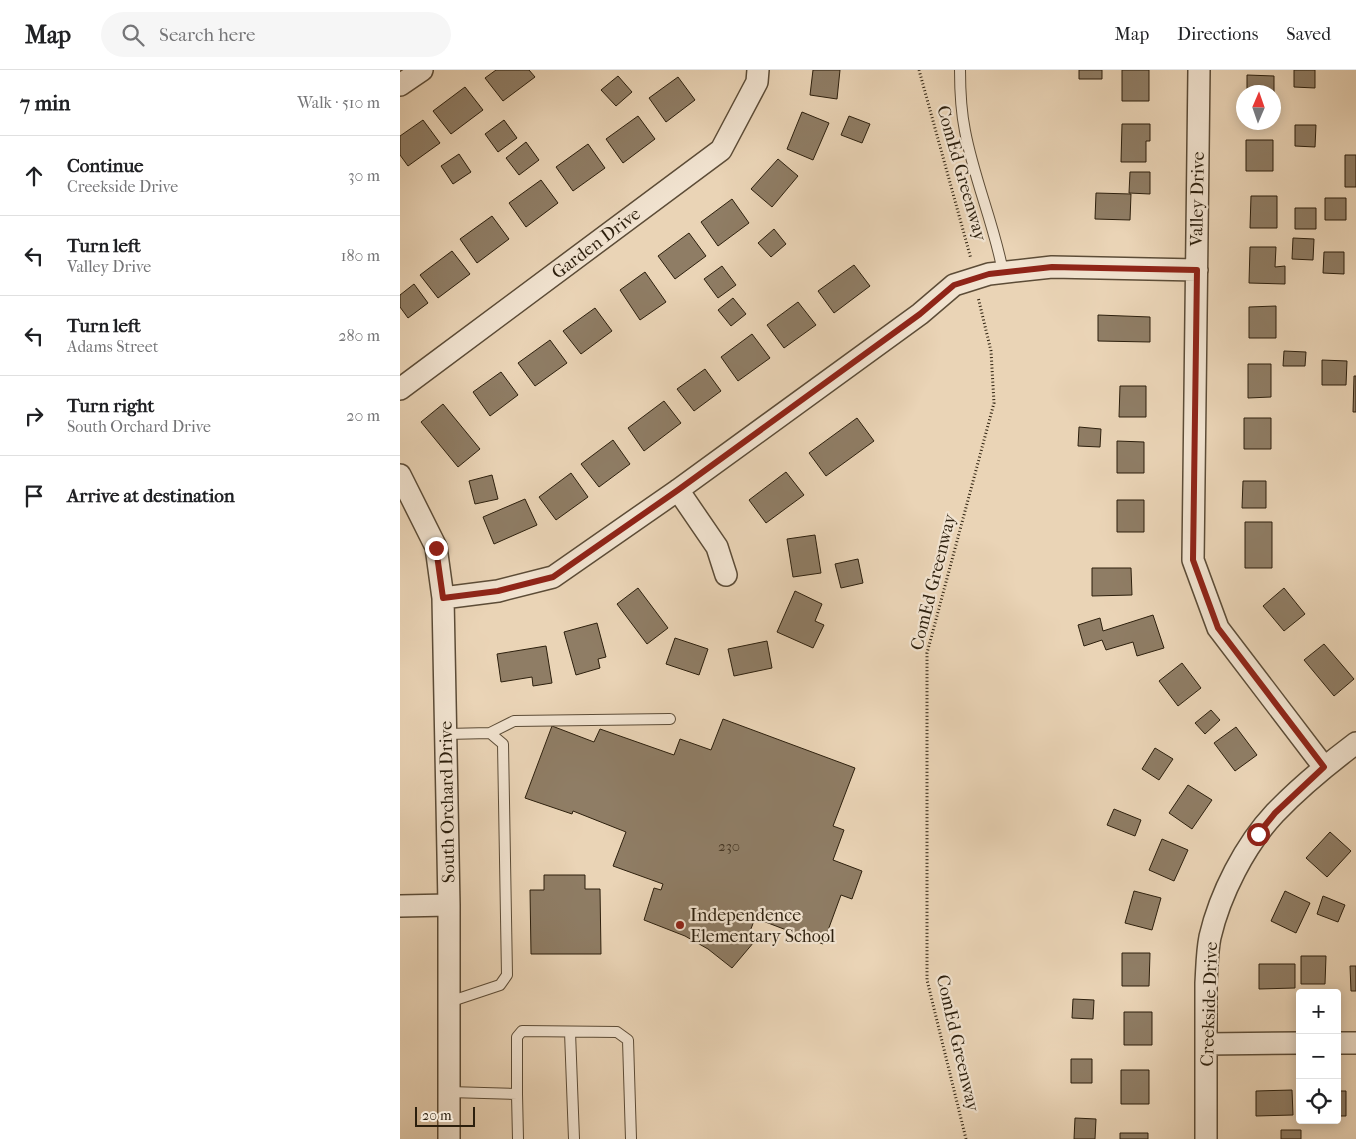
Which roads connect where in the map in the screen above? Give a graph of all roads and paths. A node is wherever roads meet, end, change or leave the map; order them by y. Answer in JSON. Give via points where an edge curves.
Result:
{"nodes":[{"id":1,"x":422,"y":70,"type":"edge"},
{"id":2,"x":758,"y":70,"type":"edge"},
{"id":3,"x":919,"y":70,"type":"edge"},
{"id":4,"x":960,"y":70,"type":"edge"},
{"id":5,"x":1199,"y":70,"type":"edge"},
{"id":6,"x":400,"y":85,"type":"edge"},
{"id":7,"x":1197,"y":270,"type":"junction"},
{"id":8,"x":1004,"y":272,"type":"junction"},
{"id":9,"x":974,"y":278,"type":"junction"},
{"id":10,"x":400,"y":389,"type":"edge"},
{"id":11,"x":400,"y":475,"type":"edge"},
{"id":12,"x":678,"y":490,"type":"junction"},
{"id":13,"x":726,"y":575,"type":"dead end"},
{"id":14,"x":443,"y":598,"type":"junction"},
{"id":15,"x":670,"y":718,"type":"dead end"},
{"id":16,"x":490,"y":733,"type":"junction"},
{"id":17,"x":446,"y":734,"type":"junction"},
{"id":18,"x":1356,"y":742,"type":"edge"},
{"id":19,"x":1324,"y":767,"type":"junction"},
{"id":20,"x":449,"y":905,"type":"junction"},
{"id":21,"x":400,"y":906,"type":"edge"},
{"id":22,"x":449,"y":1002,"type":"junction"},
{"id":23,"x":570,"y":1032,"type":"junction"},
{"id":24,"x":1296,"y":1043,"type":"edge"},
{"id":25,"x":1341,"y":1043,"type":"edge"},
{"id":26,"x":1356,"y":1043,"type":"edge"},
{"id":27,"x":1206,"y":1044,"type":"junction"},
{"id":28,"x":449,"y":1092,"type":"junction"},
{"id":29,"x":517,"y":1094,"type":"junction"},
{"id":30,"x":449,"y":1139,"type":"edge"},
{"id":31,"x":518,"y":1139,"type":"edge"},
{"id":32,"x":574,"y":1139,"type":"edge"},
{"id":33,"x":631,"y":1139,"type":"edge"},
{"id":34,"x":966,"y":1139,"type":"edge"},
{"id":35,"x":1206,"y":1139,"type":"edge"}],
"edges":[{"from":1,"to":6,"type":"street"},
{"from":2,"to":10,"type":"street","name":"Garden Drive","via":[[757,82],[721,150]]},
{"from":3,"to":9,"type":"path","name":"ComEd Greenway","via":[[970,253]]},
{"from":4,"to":8,"type":"lane","via":[[965,131]]},
{"from":5,"to":7,"type":"street","name":"Valley Drive"},
{"from":7,"to":8,"type":"street","via":[[1052,267]]},
{"from":7,"to":19,"type":"street","name":"Valley Drive","via":[[1193,560],[1218,628]]},
{"from":8,"to":9,"type":"street"},
{"from":9,"to":12,"type":"street","via":[[954,285],[920,314]]},
{"from":9,"to":34,"type":"path","name":"ComEd Greenway","via":[[991,351],[994,403],[927,653],[927,980]]},
{"from":11,"to":14,"type":"street","name":"South Orchard Drive","via":[[436,548]]},
{"from":12,"to":13,"type":"street","via":[[718,547]]},
{"from":12,"to":14,"type":"street","via":[[553,577],[498,591]]},
{"from":14,"to":17,"type":"street","name":"South Orchard Drive"},
{"from":15,"to":16,"type":"lane","via":[[514,721]]},
{"from":16,"to":17,"type":"lane"},
{"from":16,"to":22,"type":"lane","via":[[503,744],[507,975],[500,985]]},
{"from":17,"to":20,"type":"street","name":"South Orchard Drive"},
{"from":18,"to":19,"type":"street","name":"Creekside Drive"},
{"from":19,"to":27,"type":"street","name":"Creekside Drive","via":[[1275,813],[1258,834],[1232,877],[1220,905],[1207,958]]},
{"from":20,"to":21,"type":"street"},
{"from":20,"to":22,"type":"street","name":"South Orchard Drive"},
{"from":22,"to":28,"type":"street","name":"South Orchard Drive"},
{"from":23,"to":29,"type":"lane","via":[[522,1031],[517,1037]]},
{"from":23,"to":32,"type":"lane"},
{"from":23,"to":33,"type":"lane","via":[[617,1032],[628,1040]]},
{"from":24,"to":27,"type":"street"},
{"from":25,"to":26,"type":"street"},
{"from":27,"to":35,"type":"street","name":"Creekside Drive"},
{"from":28,"to":29,"type":"lane"},
{"from":28,"to":30,"type":"street","name":"South Orchard Drive"},
{"from":29,"to":31,"type":"lane"}]}
